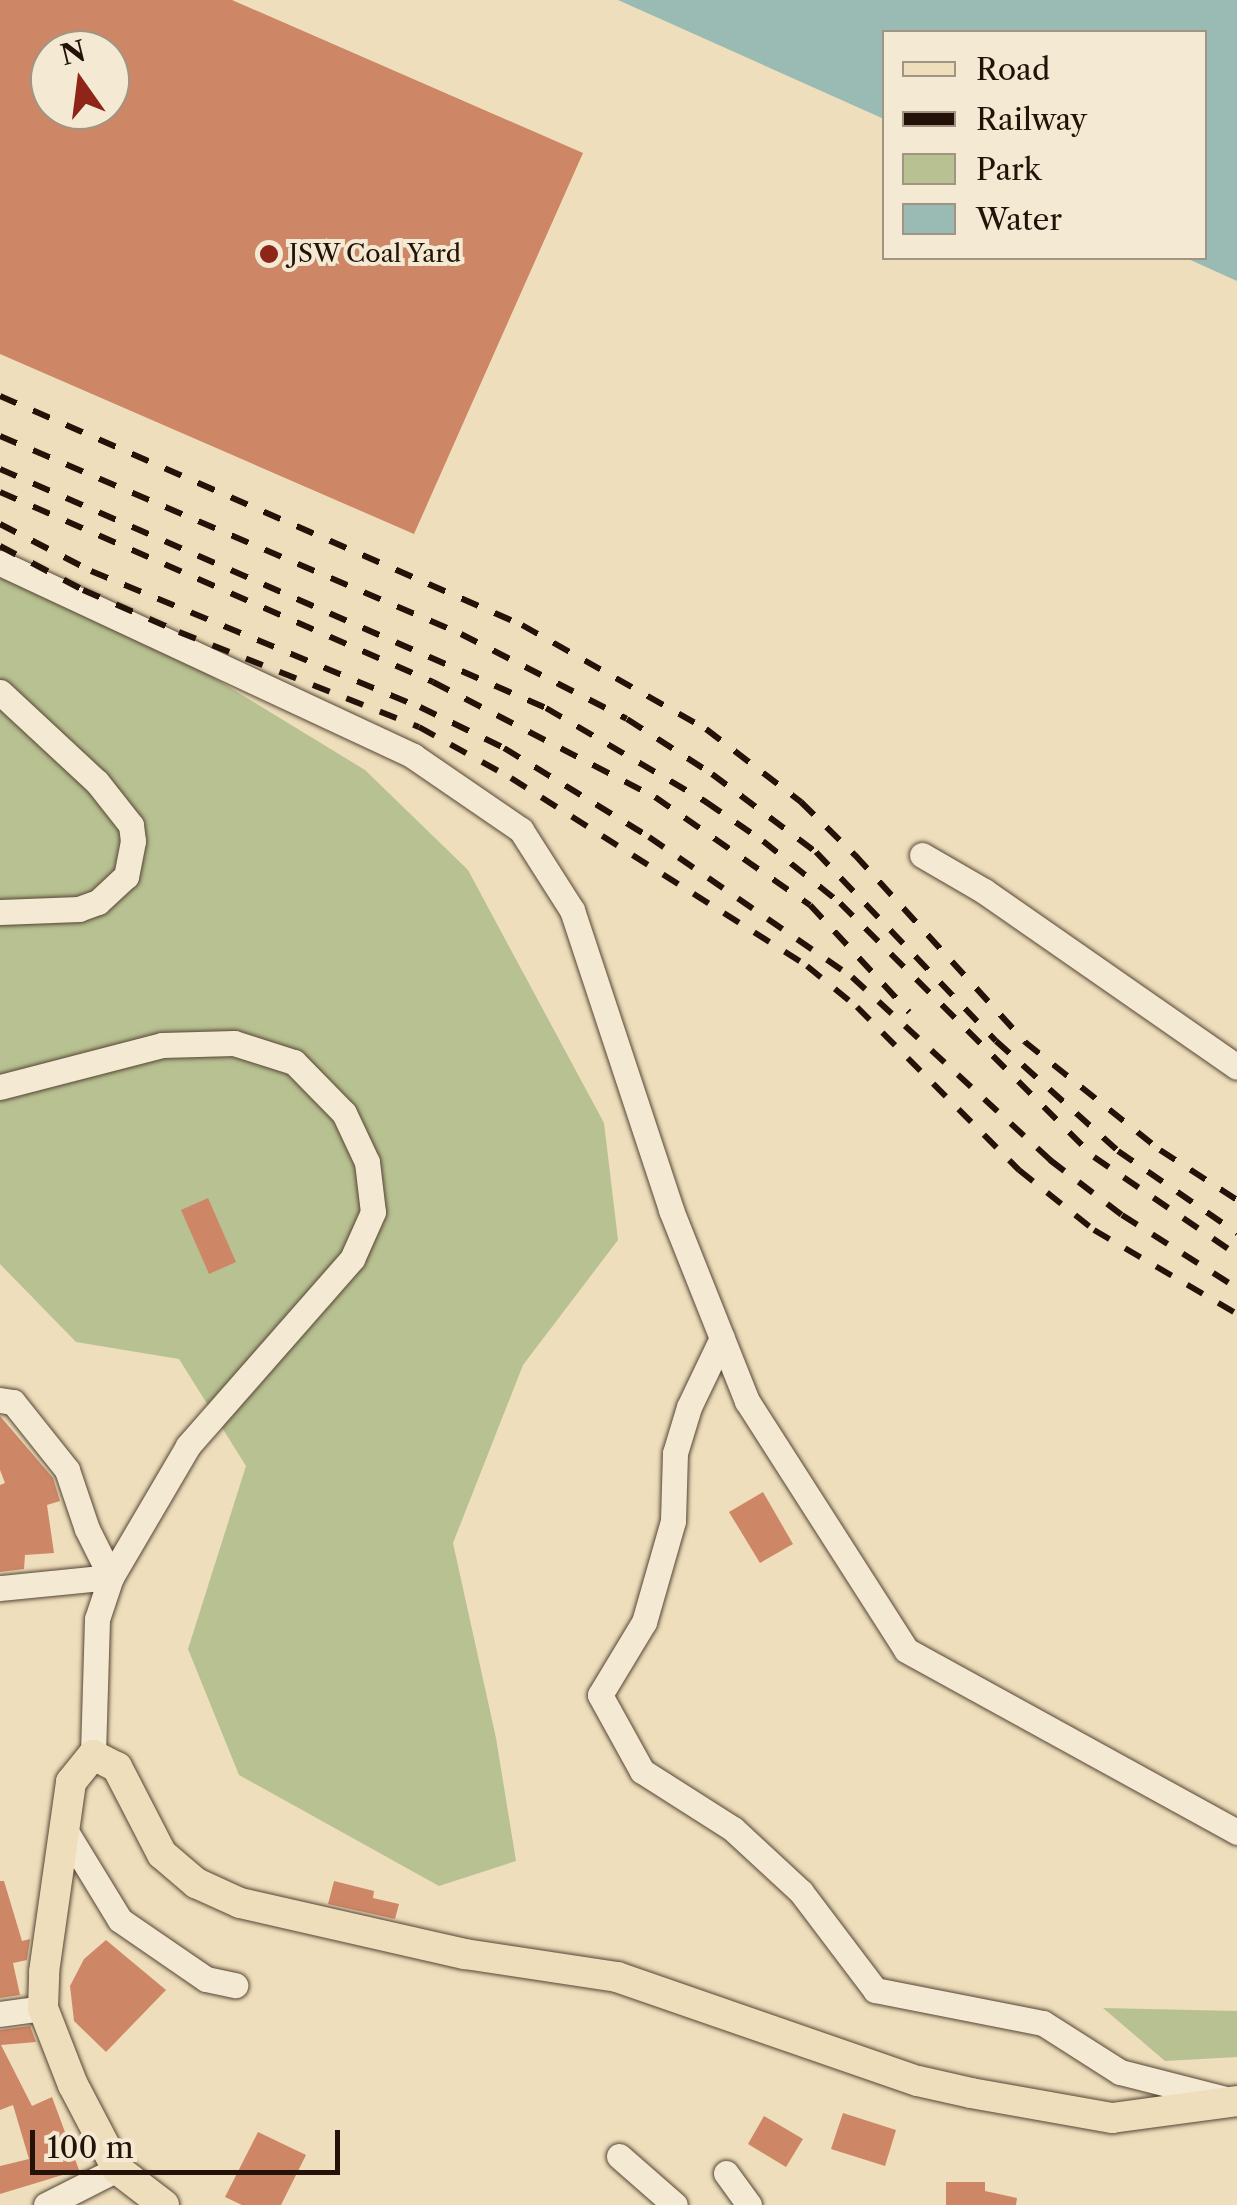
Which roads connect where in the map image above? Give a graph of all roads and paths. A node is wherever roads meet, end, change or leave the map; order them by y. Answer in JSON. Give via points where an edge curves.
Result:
{"nodes":[{"id":1,"x":0,"y":563,"type":"edge"},
{"id":2,"x":0,"y":692,"type":"edge"},
{"id":3,"x":922,"y":855,"type":"dead end"},
{"id":4,"x":0,"y":912,"type":"edge"},
{"id":5,"x":1237,"y":1067,"type":"edge"},
{"id":6,"x":0,"y":1088,"type":"edge"},
{"id":7,"x":722,"y":1338,"type":"junction"},
{"id":8,"x":0,"y":1400,"type":"edge"},
{"id":9,"x":110,"y":1577,"type":"junction"},
{"id":10,"x":0,"y":1588,"type":"edge"},
{"id":11,"x":93,"y":1756,"type":"junction"},
{"id":12,"x":65,"y":1830,"type":"junction"},
{"id":13,"x":1237,"y":1832,"type":"edge"},
{"id":14,"x":235,"y":1985,"type":"dead end"},
{"id":15,"x":43,"y":2008,"type":"junction"},
{"id":16,"x":0,"y":2014,"type":"edge"},
{"id":17,"x":1236,"y":2101,"type":"edge"},
{"id":18,"x":619,"y":2156,"type":"dead end"},
{"id":19,"x":118,"y":2170,"type":"junction"},
{"id":20,"x":726,"y":2173,"type":"dead end"},
{"id":21,"x":46,"y":2205,"type":"edge"},
{"id":22,"x":164,"y":2205,"type":"edge"},
{"id":23,"x":675,"y":2205,"type":"edge"},
{"id":24,"x":748,"y":2205,"type":"edge"}],
"edges":[{"from":1,"to":7,"type":"street","via":[[413,756],[521,830],[572,910],[671,1210]]},
{"from":2,"to":4,"type":"street","via":[[97,782],[131,825],[133,842],[126,876],[98,902]]},
{"from":3,"to":5,"type":"street"},
{"from":6,"to":9,"type":"street","via":[[162,1045],[234,1043],[294,1062],[344,1113],[367,1162],[372,1212],[352,1259],[188,1446]]},
{"from":7,"to":13,"type":"street","via":[[747,1401],[906,1650]]},
{"from":7,"to":17,"type":"street","via":[[674,1453],[672,1520],[644,1622],[600,1695],[642,1771],[733,1829],[801,1892],[875,1990],[1043,2024],[1120,2072]]},
{"from":8,"to":9,"type":"street","via":[[13,1402],[67,1470]]},
{"from":9,"to":10,"type":"street"},
{"from":9,"to":11,"type":"street","via":[[97,1619]]},
{"from":11,"to":12,"type":"main road","via":[[70,1782]]},
{"from":11,"to":17,"type":"main road","via":[[116,1767],[162,1854],[196,1883],[240,1903],[465,1954],[617,1977],[918,2081],[971,2093],[1112,2118]]},
{"from":12,"to":14,"type":"street","via":[[120,1920],[206,1979]]},
{"from":12,"to":15,"type":"main road"},
{"from":15,"to":16,"type":"street"},
{"from":15,"to":19,"type":"main road"},
{"from":18,"to":23,"type":"street"},
{"from":19,"to":21,"type":"street"},
{"from":19,"to":22,"type":"main road"},
{"from":20,"to":24,"type":"street"}]}
